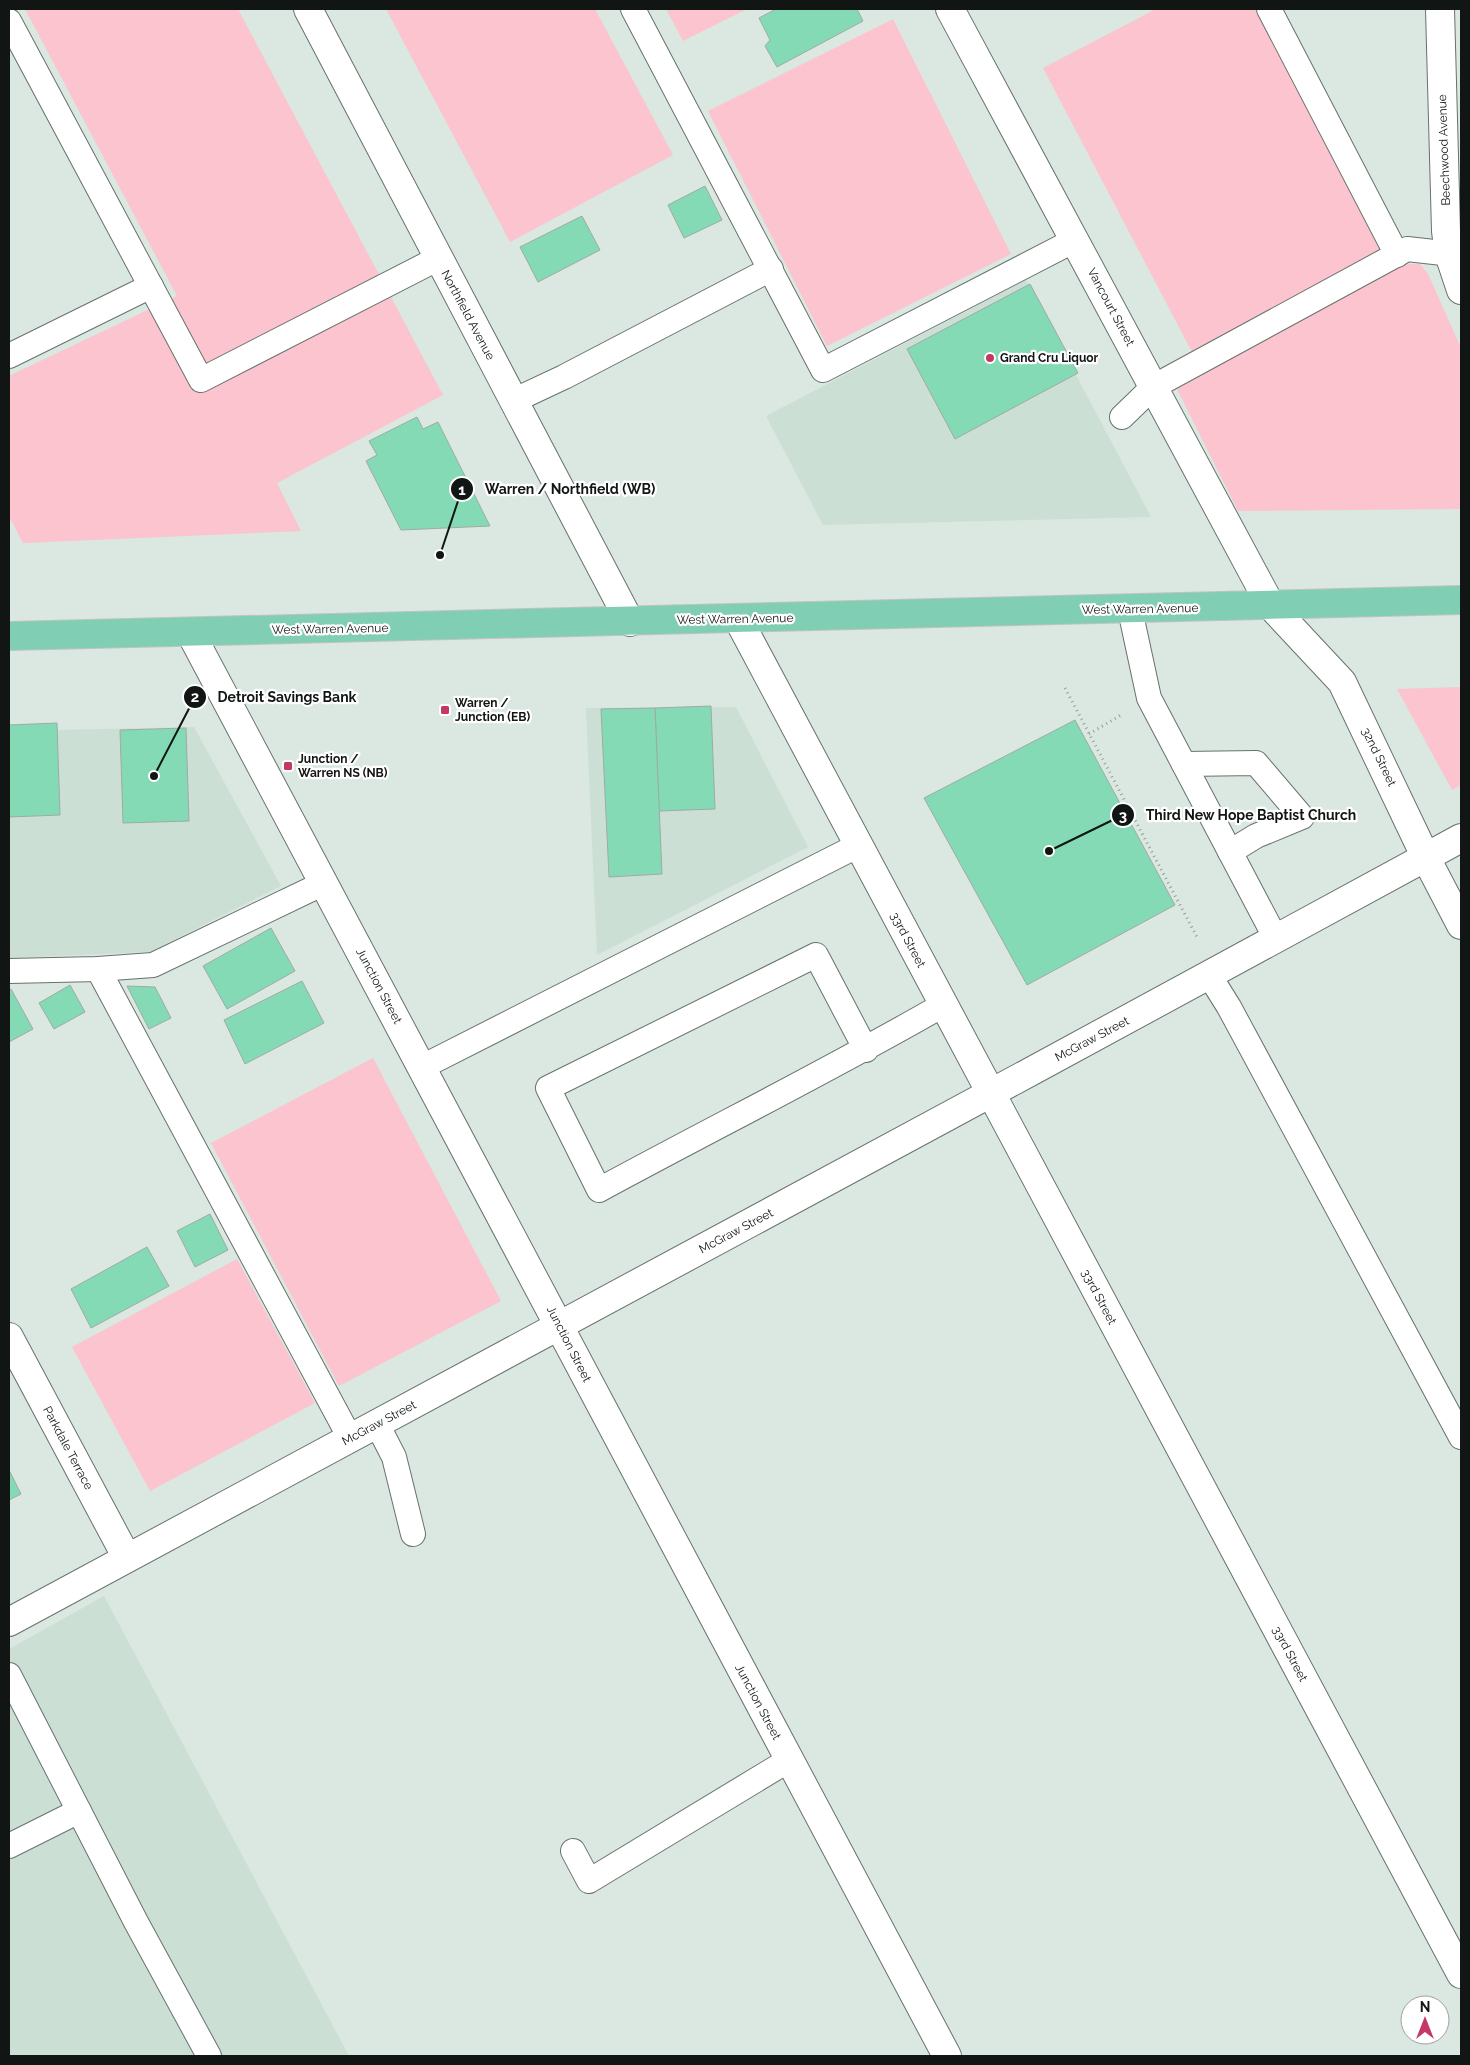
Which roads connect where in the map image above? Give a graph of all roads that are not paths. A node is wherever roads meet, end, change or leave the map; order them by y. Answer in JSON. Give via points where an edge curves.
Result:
{"nodes":[{"id":1,"x":308,"y":9,"type":"edge"},
{"id":2,"x":633,"y":9,"type":"edge"},
{"id":3,"x":950,"y":9,"type":"edge"},
{"id":4,"x":1269,"y":9,"type":"edge"},
{"id":5,"x":1440,"y":9,"type":"edge"},
{"id":6,"x":9,"y":21,"type":"edge"},
{"id":7,"x":1074,"y":240,"type":"junction"},
{"id":8,"x":1397,"y":255,"type":"junction"},
{"id":9,"x":1455,"y":255,"type":"edge"},
{"id":10,"x":438,"y":258,"type":"junction"},
{"id":11,"x":771,"y":269,"type":"junction"},
{"id":12,"x":151,"y":286,"type":"junction"},
{"id":13,"x":1461,"y":290,"type":"edge"},
{"id":14,"x":9,"y":356,"type":"edge"},
{"id":15,"x":1153,"y":386,"type":"junction"},
{"id":16,"x":513,"y":401,"type":"junction"},
{"id":17,"x":1122,"y":417,"type":"dead end"},
{"id":18,"x":1461,"y":600,"type":"edge"},
{"id":19,"x":1271,"y":606,"type":"junction"},
{"id":20,"x":1130,"y":610,"type":"junction"},
{"id":21,"x":738,"y":619,"type":"junction"},
{"id":22,"x":630,"y":622,"type":"junction"},
{"id":23,"x":190,"y":632,"type":"junction"},
{"id":24,"x":9,"y":636,"type":"edge"},
{"id":25,"x":1184,"y":764,"type":"junction"},
{"id":26,"x":1461,"y":838,"type":"edge"},
{"id":27,"x":858,"y":845,"type":"junction"},
{"id":28,"x":1230,"y":852,"type":"junction"},
{"id":29,"x":1426,"y":858,"type":"junction"},
{"id":30,"x":324,"y":883,"type":"junction"},
{"id":31,"x":1461,"y":924,"type":"edge"},
{"id":32,"x":1276,"y":939,"type":"junction"},
{"id":33,"x":98,"y":969,"type":"junction"},
{"id":34,"x":9,"y":971,"type":"edge"},
{"id":35,"x":1209,"y":975,"type":"junction"},
{"id":36,"x":943,"y":1006,"type":"junction"},
{"id":37,"x":866,"y":1050,"type":"junction"},
{"id":38,"x":422,"y":1067,"type":"junction"},
{"id":39,"x":990,"y":1094,"type":"junction"},
{"id":40,"x":560,"y":1325,"type":"junction"},
{"id":41,"x":9,"y":1337,"type":"edge"},
{"id":42,"x":377,"y":1424,"type":"junction"},
{"id":43,"x":1461,"y":1437,"type":"edge"},
{"id":44,"x":350,"y":1438,"type":"junction"},
{"id":45,"x":413,"y":1534,"type":"dead end"},
{"id":46,"x":127,"y":1558,"type":"junction"},
{"id":47,"x":9,"y":1622,"type":"edge"},
{"id":48,"x":9,"y":1675,"type":"edge"},
{"id":49,"x":789,"y":1760,"type":"junction"},
{"id":50,"x":79,"y":1811,"type":"junction"},
{"id":51,"x":9,"y":1846,"type":"edge"},
{"id":52,"x":573,"y":1851,"type":"dead end"},
{"id":53,"x":1461,"y":1974,"type":"edge"},
{"id":54,"x":209,"y":2056,"type":"edge"},
{"id":55,"x":947,"y":2056,"type":"edge"}],
"edges":[{"from":1,"to":10,"type":"street","name":"Northfield Avenue"},
{"from":2,"to":11,"type":"lane"},
{"from":3,"to":7,"type":"street","name":"Vancourt Street"},
{"from":4,"to":8,"type":"lane"},
{"from":5,"to":9,"type":"street","name":"Beechwood Avenue","via":[[1446,231]]},
{"from":6,"to":12,"type":"lane"},
{"from":7,"to":11,"type":"lane","via":[[823,370]]},
{"from":7,"to":15,"type":"street","name":"Vancourt Street"},
{"from":8,"to":9,"type":"lane","via":[[1407,249]]},
{"from":8,"to":15,"type":"lane"},
{"from":9,"to":13,"type":"street","name":"Beechwood Avenue"},
{"from":10,"to":12,"type":"lane","via":[[201,380]]},
{"from":10,"to":16,"type":"street","name":"Northfield Avenue"},
{"from":11,"to":16,"type":"lane"},
{"from":12,"to":14,"type":"lane"},
{"from":15,"to":17,"type":"lane"},
{"from":15,"to":19,"type":"street","name":"Vancourt Street"},
{"from":16,"to":22,"type":"street","name":"Northfield Avenue"},
{"from":18,"to":19,"type":"main road","name":"West Warren Avenue"},
{"from":19,"to":20,"type":"main road","name":"West Warren Avenue"},
{"from":19,"to":29,"type":"street","name":"32nd Street","via":[[1342,682]]},
{"from":20,"to":21,"type":"main road","name":"West Warren Avenue"},
{"from":20,"to":25,"type":"lane","via":[[1149,698]]},
{"from":21,"to":22,"type":"main road","name":"West Warren Avenue"},
{"from":21,"to":27,"type":"street","name":"33rd Street"},
{"from":22,"to":23,"type":"main road","name":"West Warren Avenue"},
{"from":23,"to":24,"type":"main road","name":"West Warren Avenue"},
{"from":23,"to":30,"type":"street","name":"Junction Street"},
{"from":25,"to":28,"type":"lane"},
{"from":25,"to":28,"type":"lane","via":[[1256,763],[1302,816],[1256,836]]},
{"from":26,"to":29,"type":"street","name":"McGraw Street"},
{"from":27,"to":36,"type":"street","name":"33rd Street"},
{"from":27,"to":38,"type":"lane"},
{"from":28,"to":32,"type":"lane"},
{"from":29,"to":31,"type":"street","name":"32nd Street"},
{"from":29,"to":32,"type":"street","name":"McGraw Street"},
{"from":30,"to":33,"type":"lane","via":[[153,965]]},
{"from":30,"to":38,"type":"street","name":"Junction Street"},
{"from":32,"to":35,"type":"street","name":"McGraw Street"},
{"from":33,"to":34,"type":"lane"},
{"from":33,"to":44,"type":"lane"},
{"from":35,"to":39,"type":"street","name":"McGraw Street"},
{"from":35,"to":43,"type":"lane"},
{"from":36,"to":37,"type":"lane"},
{"from":36,"to":39,"type":"street","name":"33rd Street"},
{"from":37,"to":37,"type":"lane","via":[[598,1190],[548,1088],[816,955]]},
{"from":38,"to":40,"type":"street","name":"Junction Street"},
{"from":39,"to":40,"type":"street","name":"McGraw Street"},
{"from":39,"to":53,"type":"street","name":"33rd Street"},
{"from":40,"to":42,"type":"street","name":"McGraw Street"},
{"from":40,"to":49,"type":"street","name":"Junction Street"},
{"from":41,"to":46,"type":"street","name":"Parkdale Terrace"},
{"from":42,"to":44,"type":"street","name":"McGraw Street"},
{"from":42,"to":45,"type":"lane","via":[[394,1457]]},
{"from":44,"to":46,"type":"street","name":"McGraw Street"},
{"from":46,"to":47,"type":"street","name":"McGraw Street"},
{"from":48,"to":50,"type":"lane"},
{"from":49,"to":52,"type":"lane","via":[[589,1881]]},
{"from":49,"to":55,"type":"street","name":"Junction Street"},
{"from":50,"to":51,"type":"lane"},
{"from":50,"to":54,"type":"lane"}]}
